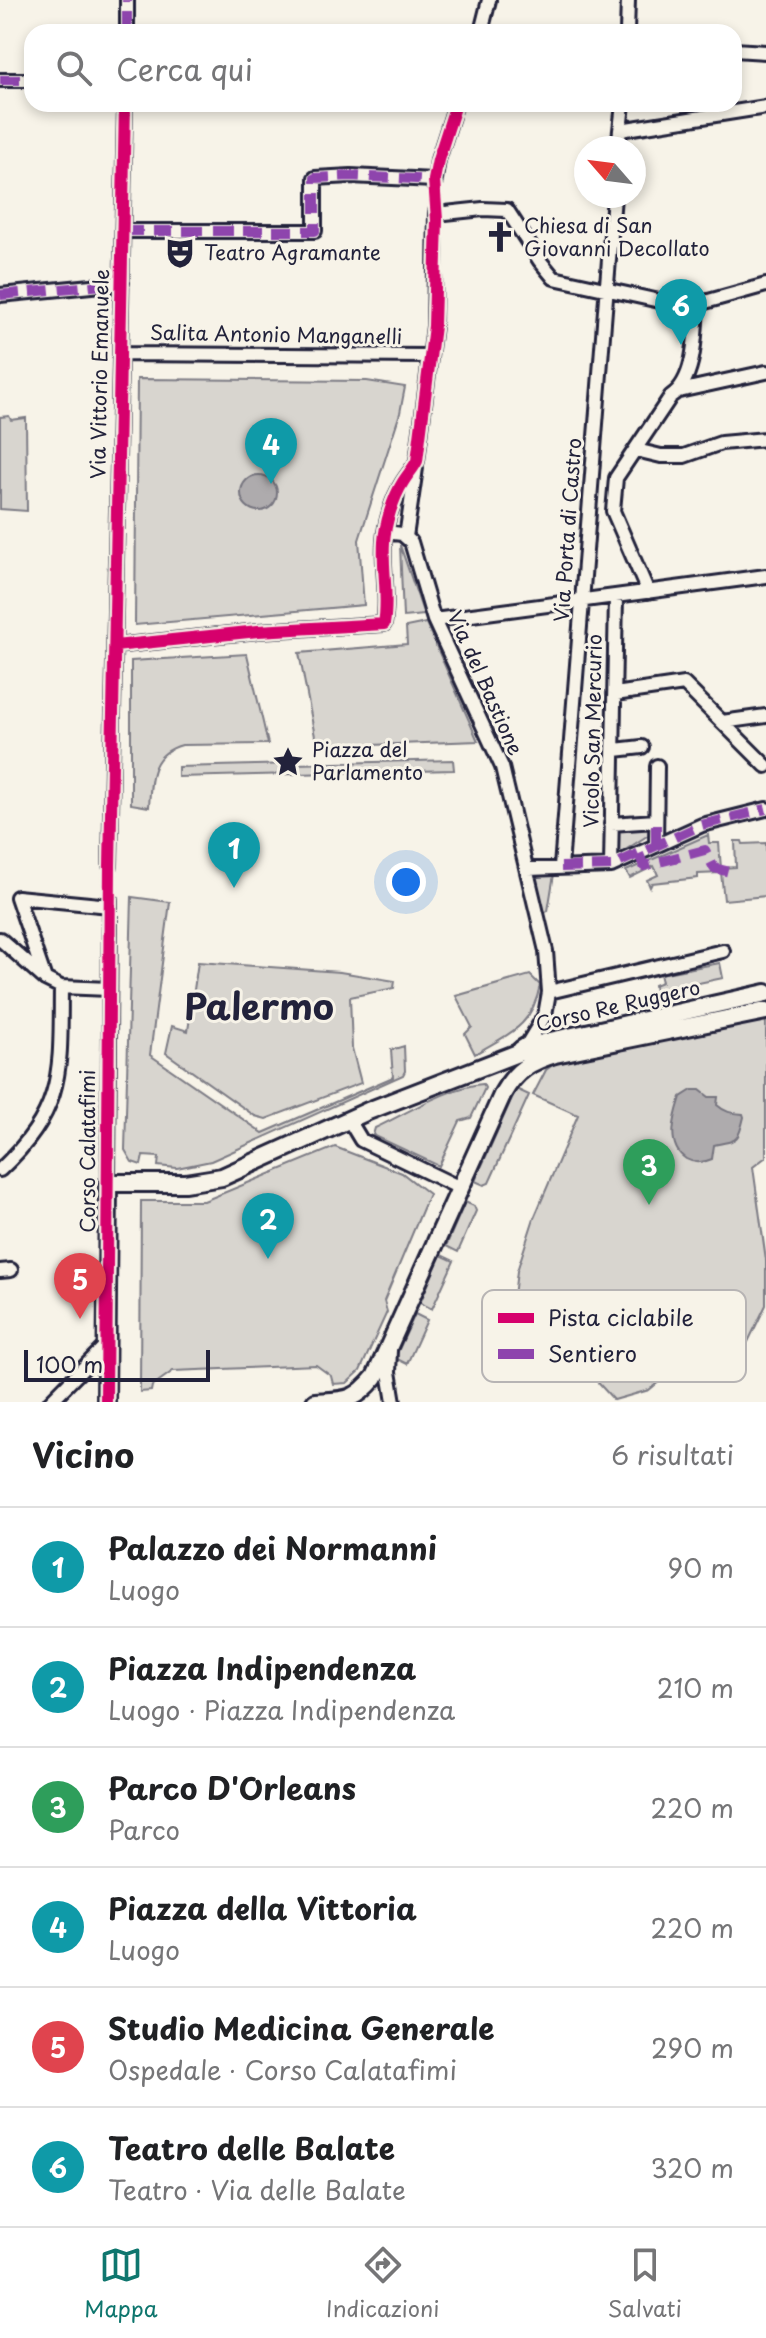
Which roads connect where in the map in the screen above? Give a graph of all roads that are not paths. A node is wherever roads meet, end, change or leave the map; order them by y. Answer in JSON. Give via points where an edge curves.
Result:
{"nodes":[{"id":1,"x":127,"y":0,"type":"edge"},
{"id":2,"x":489,"y":0,"type":"edge"},
{"id":3,"x":628,"y":0,"type":"edge"},
{"id":4,"x":127,"y":24,"type":"edge"},
{"id":5,"x":483,"y":24,"type":"edge"},
{"id":6,"x":627,"y":24,"type":"edge"},
{"id":7,"x":742,"y":50,"type":"edge"},
{"id":8,"x":766,"y":52,"type":"edge"},
{"id":9,"x":0,"y":80,"type":"edge"},
{"id":10,"x":24,"y":80,"type":"edge"},
{"id":11,"x":766,"y":107,"type":"edge"},
{"id":12,"x":742,"y":111,"type":"edge"},
{"id":13,"x":125,"y":112,"type":"edge"},
{"id":14,"x":453,"y":112,"type":"edge"},
{"id":15,"x":622,"y":112,"type":"edge"},
{"id":16,"x":734,"y":112,"type":"edge"},
{"id":17,"x":620,"y":130,"type":"junction"},
{"id":18,"x":619,"y":136,"type":"edge"},
{"id":19,"x":613,"y":208,"type":"edge"},
{"id":20,"x":123,"y":231,"type":"junction"},
{"id":21,"x":122,"y":283,"type":"junction"},
{"id":22,"x":766,"y":285,"type":"edge"},
{"id":23,"x":608,"y":291,"type":"junction"},
{"id":24,"x":0,"y":295,"type":"edge"},
{"id":25,"x":697,"y":305,"type":"junction"},
{"id":26,"x":121,"y":354,"type":"junction"},
{"id":27,"x":430,"y":356,"type":"junction"},
{"id":28,"x":766,"y":372,"type":"edge"},
{"id":29,"x":679,"y":391,"type":"junction"},
{"id":30,"x":766,"y":439,"type":"edge"},
{"id":31,"x":636,"y":450,"type":"junction"},
{"id":32,"x":417,"y":461,"type":"junction"},
{"id":33,"x":385,"y":532,"type":"junction"},
{"id":34,"x":406,"y":537,"type":"junction"},
{"id":35,"x":766,"y":576,"type":"edge"},
{"id":36,"x":648,"y":592,"type":"junction"},
{"id":37,"x":616,"y":596,"type":"junction"},
{"id":38,"x":583,"y":600,"type":"junction"},
{"id":39,"x":434,"y":620,"type":"junction"},
{"id":40,"x":115,"y":646,"type":"junction"},
{"id":41,"x":615,"y":694,"type":"junction"},
{"id":42,"x":766,"y":716,"type":"edge"},
{"id":43,"x":722,"y":722,"type":"junction"},
{"id":44,"x":642,"y":747,"type":"dead end"},
{"id":45,"x":615,"y":750,"type":"junction"},
{"id":46,"x":657,"y":766,"type":"dead end"},
{"id":47,"x":766,"y":766,"type":"edge"},
{"id":48,"x":766,"y":809,"type":"edge"},
{"id":49,"x":656,"y":821,"type":"junction"},
{"id":50,"x":611,"y":824,"type":"junction"},
{"id":51,"x":656,"y":845,"type":"junction"},
{"id":52,"x":611,"y":862,"type":"junction"},
{"id":53,"x":110,"y":866,"type":"tunnel mouth"},
{"id":54,"x":561,"y":867,"type":"junction"},
{"id":55,"x":528,"y":869,"type":"junction"},
{"id":56,"x":0,"y":939,"type":"edge"},
{"id":57,"x":723,"y":951,"type":"dead end"},
{"id":58,"x":45,"y":979,"type":"junction"},
{"id":59,"x":61,"y":987,"type":"junction"},
{"id":60,"x":109,"y":989,"type":"junction"},
{"id":61,"x":549,"y":992,"type":"junction"},
{"id":62,"x":766,"y":993,"type":"edge"},
{"id":63,"x":766,"y":1011,"type":"edge"},
{"id":64,"x":512,"y":1053,"type":"junction"},
{"id":65,"x":483,"y":1067,"type":"junction"},
{"id":66,"x":503,"y":1093,"type":"junction"},
{"id":67,"x":349,"y":1120,"type":"junction"},
{"id":68,"x":0,"y":1170,"type":"edge"},
{"id":69,"x":108,"y":1183,"type":"junction"},
{"id":70,"x":460,"y":1188,"type":"junction"},
{"id":71,"x":391,"y":1341,"type":"junction"},
{"id":72,"x":108,"y":1343,"type":"junction"},
{"id":73,"x":56,"y":1401,"type":"edge"},
{"id":74,"x":352,"y":1401,"type":"edge"},
{"id":75,"x":106,"y":1402,"type":"edge"},
{"id":76,"x":315,"y":1402,"type":"edge"},
{"id":77,"x":394,"y":1402,"type":"edge"}],
"edges":[{"from":1,"to":4,"type":"street"},
{"from":2,"to":5,"type":"street"},
{"from":3,"to":6,"type":"street"},
{"from":7,"to":8,"type":"street"},
{"from":9,"to":10,"type":"street"},
{"from":11,"to":12,"type":"street"},
{"from":13,"to":20,"type":"street","name":"Via Vittorio Emanuele"},
{"from":14,"to":20,"type":"street","via":[[434,184],[315,178],[315,231]]},
{"from":15,"to":17,"type":"street"},
{"from":16,"to":17,"type":"street"},
{"from":17,"to":18,"type":"street"},
{"from":19,"to":23,"type":"street","name":"Via Porta di Castro"},
{"from":20,"to":21,"type":"street","name":"Via Vittorio Emanuele"},
{"from":21,"to":24,"type":"street"},
{"from":21,"to":26,"type":"street","name":"Via Vittorio Emanuele"},
{"from":22,"to":25,"type":"street"},
{"from":23,"to":25,"type":"street"},
{"from":23,"to":27,"type":"street","via":[[554,278],[507,210],[436,213]]},
{"from":23,"to":38,"type":"street","name":"Via Porta di Castro"},
{"from":25,"to":29,"type":"street","via":[[695,336]]},
{"from":26,"to":27,"type":"street","name":"Salita Antonio Manganelli"},
{"from":26,"to":40,"type":"street","name":"Via Vittorio Emanuele"},
{"from":27,"to":32,"type":"street"},
{"from":28,"to":29,"type":"street"},
{"from":29,"to":31,"type":"street"},
{"from":30,"to":31,"type":"street","via":[[721,443],[684,456]]},
{"from":31,"to":36,"type":"street","via":[[616,478],[613,511]]},
{"from":32,"to":33,"type":"street","via":[[403,482]]},
{"from":32,"to":34,"type":"street"},
{"from":33,"to":34,"type":"street"},
{"from":33,"to":40,"type":"street","via":[[384,624]]},
{"from":34,"to":39,"type":"street","name":"Via del Bastione"},
{"from":35,"to":36,"type":"street"},
{"from":36,"to":37,"type":"street"},
{"from":37,"to":38,"type":"street"},
{"from":37,"to":41,"type":"street","name":"Vicolo San Mercurio"},
{"from":38,"to":39,"type":"street"},
{"from":38,"to":54,"type":"street","name":"Via Porta di Castro"},
{"from":39,"to":55,"type":"street","name":"Via del Bastione","via":[[496,751]]},
{"from":40,"to":53,"type":"street","name":"Via Vittorio Emanuele"},
{"from":41,"to":43,"type":"street","via":[[684,684]]},
{"from":41,"to":45,"type":"street","name":"Vicolo San Mercurio"},
{"from":42,"to":43,"type":"street"},
{"from":43,"to":47,"type":"street"},
{"from":44,"to":45,"type":"street"},
{"from":45,"to":50,"type":"street","name":"Vicolo San Mercurio"},
{"from":46,"to":49,"type":"street"},
{"from":48,"to":51,"type":"street","via":[[702,825]]},
{"from":49,"to":50,"type":"street"},
{"from":49,"to":51,"type":"street"},
{"from":50,"to":52,"type":"street","name":"Vicolo San Mercurio"},
{"from":51,"to":52,"type":"street"},
{"from":52,"to":54,"type":"street"},
{"from":54,"to":55,"type":"street"},
{"from":55,"to":61,"type":"street","name":"Via del Bastione"},
{"from":56,"to":58,"type":"street"},
{"from":57,"to":61,"type":"street"},
{"from":58,"to":59,"type":"street"},
{"from":58,"to":60,"type":"street","name":"Corso Calatafimi","via":[[17,897],[110,903]]},
{"from":59,"to":60,"type":"street"},
{"from":59,"to":68,"type":"street","via":[[60,1070],[51,1105]]},
{"from":60,"to":69,"type":"street","name":"Corso Calatafimi"},
{"from":61,"to":64,"type":"street","via":[[537,1031]]},
{"from":62,"to":64,"type":"main road","name":"Corso Re Ruggero"},
{"from":63,"to":66,"type":"main road","name":"Corso Re Ruggero","via":[[555,1054],[526,1065]]},
{"from":64,"to":65,"type":"main road","name":"Corso Re Ruggero"},
{"from":65,"to":66,"type":"main road","via":[[500,1071]]},
{"from":65,"to":67,"type":"main road","name":"Corso Re Ruggero"},
{"from":66,"to":70,"type":"main road","name":"Corso Re Ruggero"},
{"from":67,"to":69,"type":"main road","name":"Corso Re Ruggero","via":[[222,1177],[185,1183]]},
{"from":67,"to":70,"type":"street","via":[[361,1140]]},
{"from":69,"to":72,"type":"main road","name":"Corso Calatafimi"},
{"from":70,"to":71,"type":"main road","name":"Corso Re Ruggero"},
{"from":71,"to":74,"type":"main road","name":"Corso Re Ruggero","via":[[375,1377]]},
{"from":71,"to":77,"type":"street"},
{"from":72,"to":73,"type":"street"},
{"from":72,"to":75,"type":"main road","name":"Corso Calatafimi"},
{"from":74,"to":76,"type":"main road"}]}
